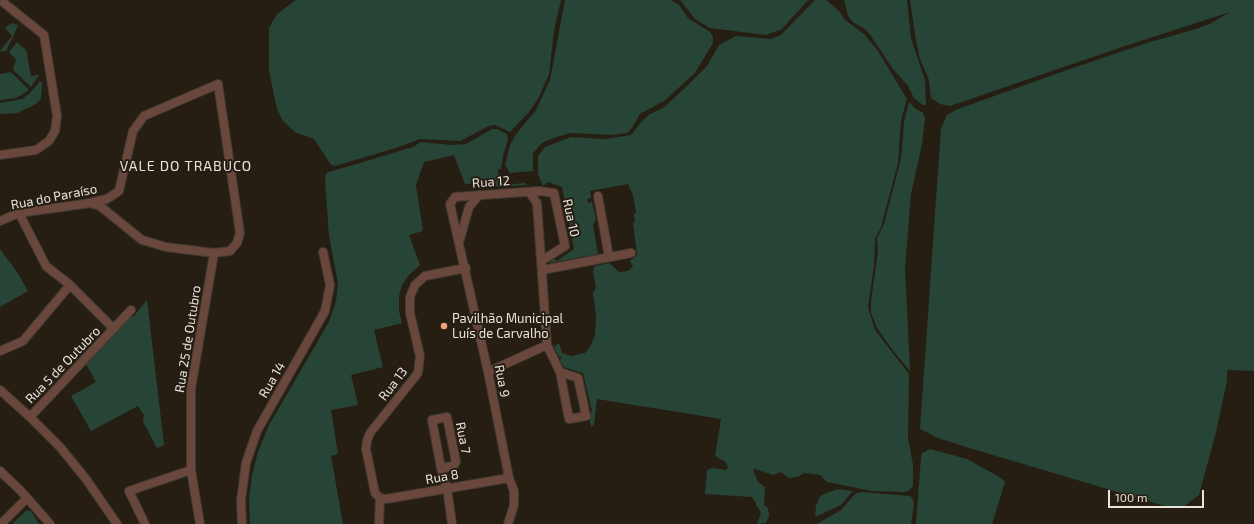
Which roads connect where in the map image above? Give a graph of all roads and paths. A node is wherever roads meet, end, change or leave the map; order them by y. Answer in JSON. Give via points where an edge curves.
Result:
{"nodes":[{"id":1,"x":4,"y":4,"type":"edge"},
{"id":2,"x":0,"y":155,"type":"edge"},
{"id":3,"x":529,"y":192,"type":"junction"},
{"id":4,"x":479,"y":195,"type":"junction"},
{"id":5,"x":111,"y":196,"type":"junction"},
{"id":6,"x":598,"y":196,"type":"dead end"},
{"id":7,"x":455,"y":197,"type":"joint"},
{"id":8,"x":89,"y":203,"type":"junction"},
{"id":9,"x":19,"y":213,"type":"junction"},
{"id":10,"x":110,"y":214,"type":"junction"},
{"id":11,"x":0,"y":221,"type":"edge"},
{"id":12,"x":460,"y":242,"type":"junction"},
{"id":13,"x":214,"y":252,"type":"junction"},
{"id":14,"x":323,"y":252,"type":"dead end"},
{"id":15,"x":631,"y":253,"type":"dead end"},
{"id":16,"x":609,"y":257,"type":"junction"},
{"id":17,"x":542,"y":265,"type":"junction"},
{"id":18,"x":466,"y":268,"type":"junction"},
{"id":19,"x":70,"y":284,"type":"junction"},
{"id":20,"x":132,"y":310,"type":"dead end"},
{"id":21,"x":114,"y":329,"type":"junction"},
{"id":22,"x":548,"y":345,"type":"junction"},
{"id":23,"x":0,"y":351,"type":"edge"},
{"id":24,"x":488,"y":372,"type":"junction"},
{"id":25,"x":560,"y":372,"type":"junction"},
{"id":26,"x":0,"y":390,"type":"edge"},
{"id":27,"x":30,"y":417,"type":"junction"},
{"id":28,"x":441,"y":468,"type":"junction"},
{"id":29,"x":190,"y":470,"type":"junction"},
{"id":30,"x":0,"y":471,"type":"edge"},
{"id":31,"x":509,"y":478,"type":"junction"},
{"id":32,"x":447,"y":488,"type":"junction"},
{"id":33,"x":27,"y":498,"type":"junction"},
{"id":34,"x":380,"y":498,"type":"junction"},
{"id":35,"x":1,"y":524,"type":"edge"},
{"id":36,"x":50,"y":524,"type":"edge"},
{"id":37,"x":116,"y":524,"type":"edge"},
{"id":38,"x":145,"y":524,"type":"edge"},
{"id":39,"x":200,"y":524,"type":"edge"},
{"id":40,"x":242,"y":524,"type":"edge"},
{"id":41,"x":379,"y":524,"type":"edge"},
{"id":42,"x":452,"y":524,"type":"edge"},
{"id":43,"x":508,"y":524,"type":"edge"}],
"edges":[{"from":1,"to":2,"type":"street","via":[[44,35],[57,116],[55,131],[49,141],[36,150]]},
{"from":3,"to":4,"type":"street","name":"Rua 12"},
{"from":3,"to":17,"type":"street","via":[[537,203]]},
{"from":3,"to":17,"type":"street","name":"Rua 10","via":[[554,194],[565,246]]},
{"from":4,"to":7,"type":"street","name":"Rua 12"},
{"from":4,"to":12,"type":"street","name":"Rua 9","via":[[469,207]]},
{"from":5,"to":8,"type":"street","name":"Rua do Paraíso"},
{"from":5,"to":10,"type":"street"},
{"from":5,"to":13,"type":"street","name":"Rua do Paraíso","via":[[119,191],[133,131],[144,116],[218,84],[240,233],[237,244],[230,252]]},
{"from":6,"to":16,"type":"street"},
{"from":7,"to":12,"type":"street","name":"Rua 9","via":[[450,204]]},
{"from":8,"to":9,"type":"street","name":"Rua do Paraíso"},
{"from":8,"to":10,"type":"street","via":[[100,206]]},
{"from":9,"to":11,"type":"street","name":"Rua do Paraíso"},
{"from":9,"to":19,"type":"street","name":"Rua 5 de Outubro","via":[[46,266]]},
{"from":10,"to":13,"type":"street","via":[[142,240],[166,247]]},
{"from":12,"to":18,"type":"street","name":"Rua 9"},
{"from":13,"to":29,"type":"street","name":"Rua 25 de Outubro","via":[[191,389]]},
{"from":14,"to":40,"type":"street","name":"Rua 14","via":[[330,285],[325,311],[257,431],[246,463],[241,500]]},
{"from":15,"to":16,"type":"street"},
{"from":16,"to":17,"type":"street"},
{"from":17,"to":22,"type":"street"},
{"from":18,"to":24,"type":"street","name":"Rua 9"},
{"from":18,"to":34,"type":"street","name":"Rua 13","via":[[424,276],[415,285],[410,297],[410,313],[420,356],[418,373],[370,432],[367,440],[366,449],[375,493]]},
{"from":19,"to":21,"type":"street","name":"Rua 5 de Outubro"},
{"from":19,"to":23,"type":"street","via":[[23,341]]},
{"from":20,"to":21,"type":"street","name":"Rua 5 de Outubro"},
{"from":21,"to":27,"type":"street","name":"Rua 5 de Outubro"},
{"from":22,"to":24,"type":"street"},
{"from":22,"to":25,"type":"street"},
{"from":24,"to":31,"type":"street","name":"Rua 9"},
{"from":25,"to":25,"type":"street","via":[[578,378],[586,416],[569,419]]},
{"from":26,"to":27,"type":"street"},
{"from":27,"to":37,"type":"street","via":[[60,447],[86,479]]},
{"from":28,"to":28,"type":"street","name":"Rua 7","via":[[453,466],[456,462],[447,417],[432,420]]},
{"from":28,"to":32,"type":"street","name":"Rua 7"},
{"from":29,"to":38,"type":"street","via":[[129,491]]},
{"from":29,"to":39,"type":"street","name":"Rua 25 de Outubro"},
{"from":30,"to":33,"type":"street"},
{"from":31,"to":32,"type":"street","name":"Rua 8"},
{"from":31,"to":43,"type":"street","name":"Rua 9","via":[[514,491],[514,505]]},
{"from":32,"to":34,"type":"street","name":"Rua 8"},
{"from":32,"to":42,"type":"street","name":"Rua 7"},
{"from":33,"to":35,"type":"street"},
{"from":33,"to":36,"type":"street"},
{"from":34,"to":41,"type":"street"}]}
